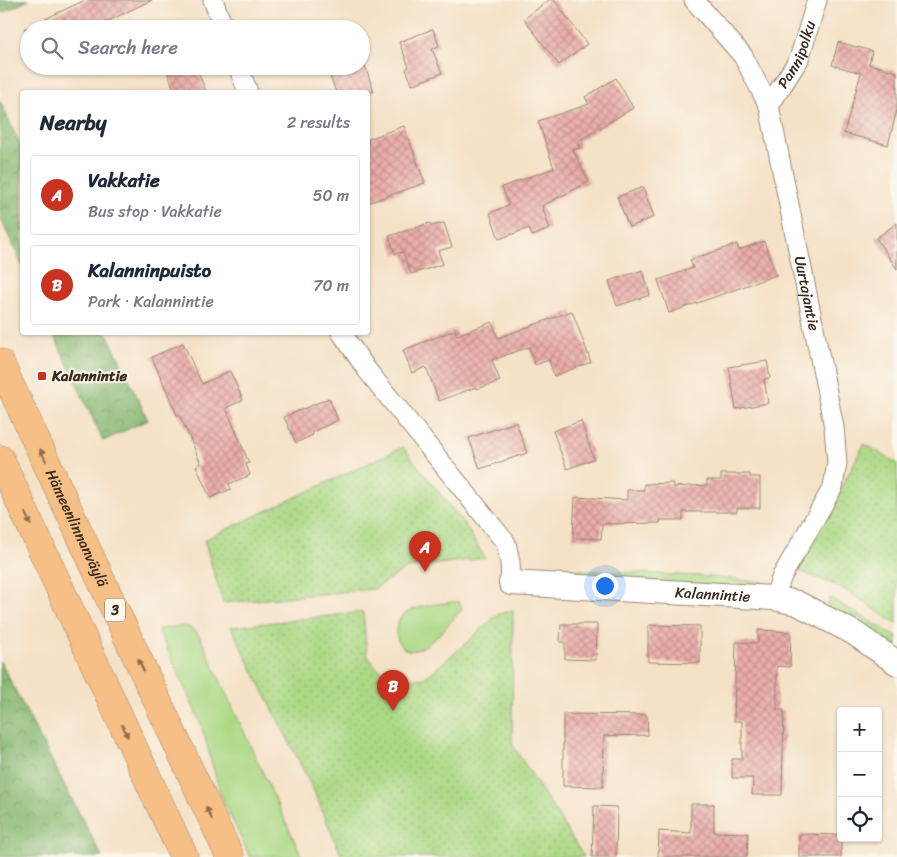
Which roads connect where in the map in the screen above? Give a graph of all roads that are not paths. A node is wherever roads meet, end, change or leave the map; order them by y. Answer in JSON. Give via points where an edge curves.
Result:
{"nodes":[{"id":1,"x":213,"y":0,"type":"edge"},
{"id":2,"x":694,"y":0,"type":"edge"},
{"id":3,"x":817,"y":0,"type":"edge"},
{"id":4,"x":221,"y":20,"type":"edge"},
{"id":5,"x":241,"y":75,"type":"edge"},
{"id":6,"x":247,"y":90,"type":"edge"},
{"id":7,"x":769,"y":106,"type":"junction"},
{"id":8,"x":343,"y":335,"type":"edge"},
{"id":9,"x":0,"y":363,"type":"edge"},
{"id":10,"x":0,"y":459,"type":"edge"},
{"id":11,"x":511,"y":583,"type":"joint"},
{"id":12,"x":774,"y":598,"type":"junction"},
{"id":13,"x":897,"y":663,"type":"edge"},
{"id":14,"x":184,"y":857,"type":"edge"},
{"id":15,"x":230,"y":857,"type":"edge"}],
"edges":[{"from":1,"to":4,"type":"street"},
{"from":2,"to":7,"type":"street","name":"Uurtajantie","via":[[743,56]]},
{"from":3,"to":7,"type":"street","name":"Pannipolku","via":[[799,59]]},
{"from":5,"to":6,"type":"street"},
{"from":7,"to":12,"type":"street","name":"Uurtajantie","via":[[834,426],[837,463],[833,487],[782,576]]},
{"from":8,"to":11,"type":"street","via":[[367,370],[506,543]]},
{"from":15,"to":9,"type":"highway","name":"Hämeenlinnanväylä","number":"3","one_way":true},
{"from":10,"to":14,"type":"highway","one_way":true},
{"from":11,"to":12,"type":"street","name":"Kalannintie"},
{"from":12,"to":13,"type":"street","name":"Kalannintie","via":[[796,603],[854,633]]}]}
